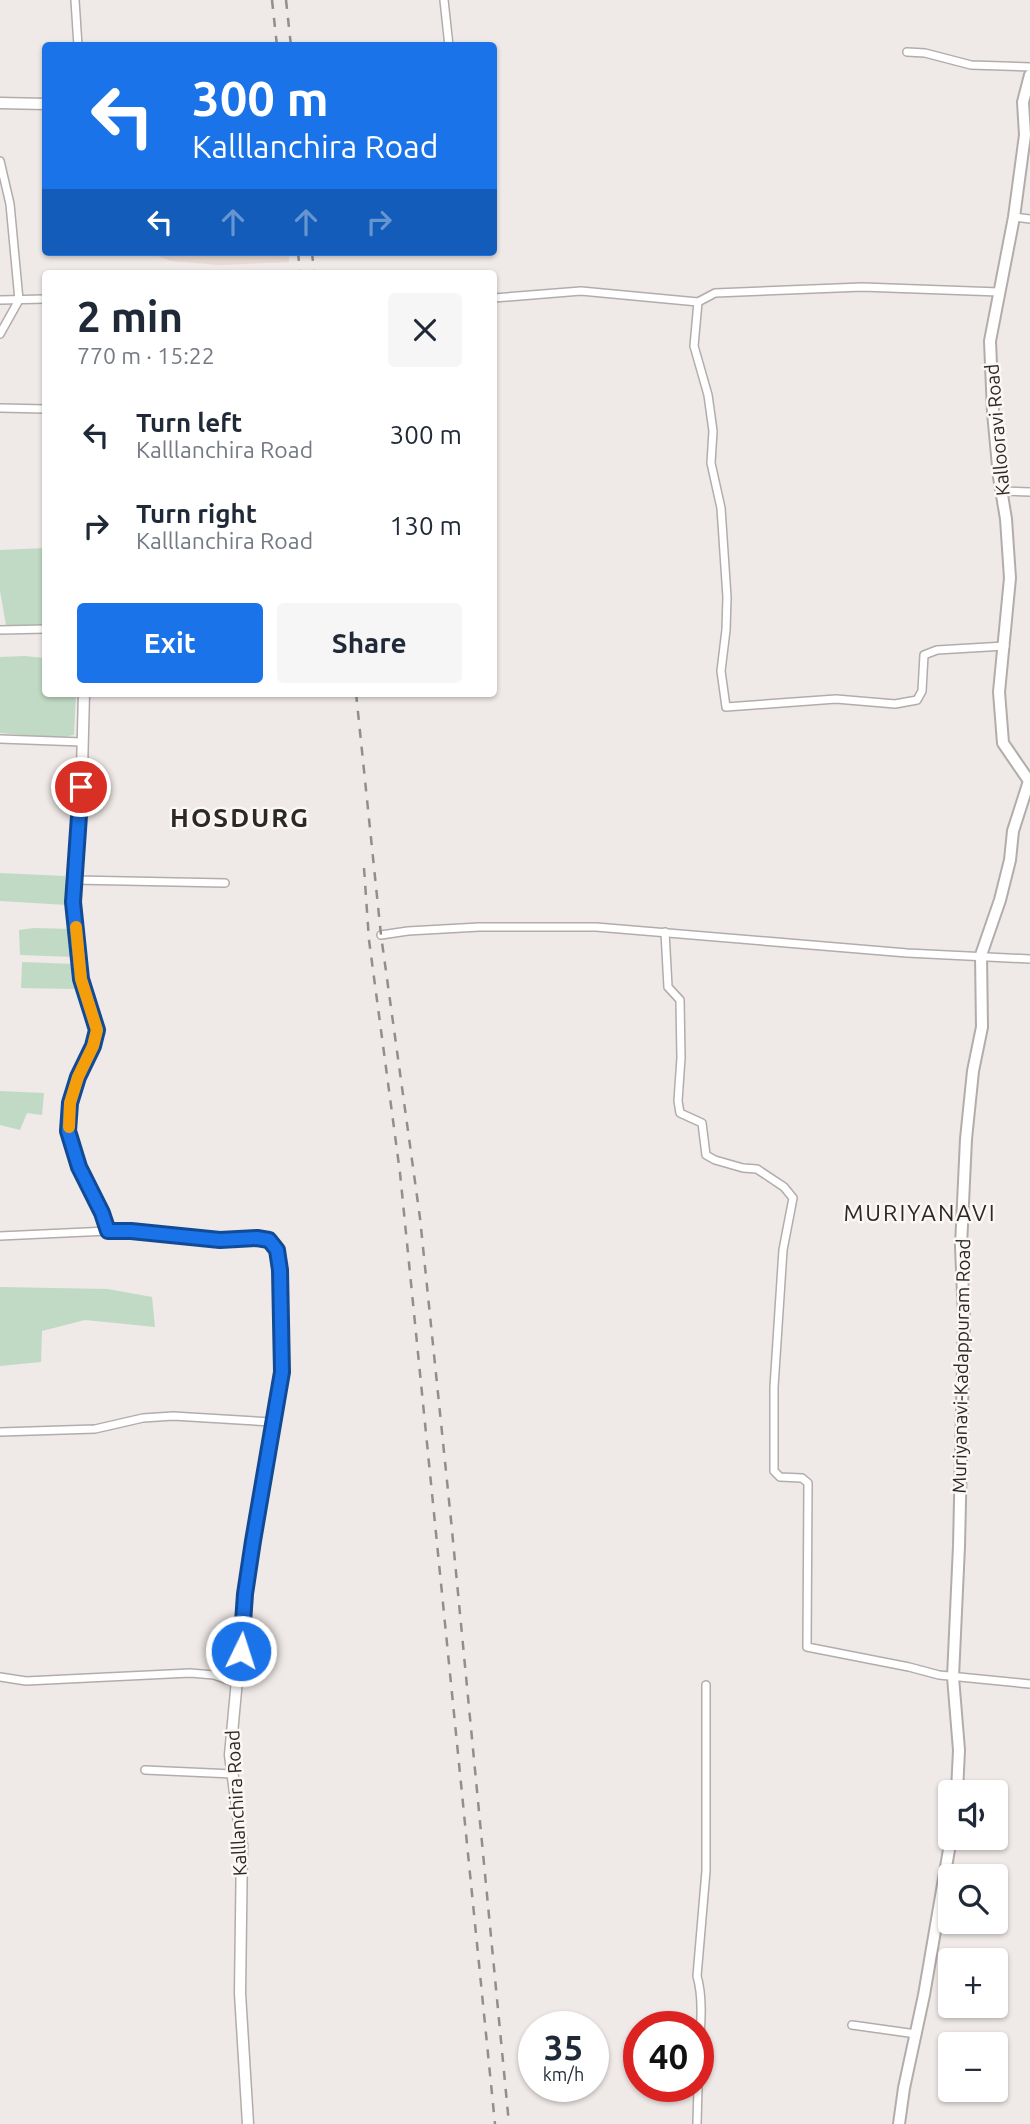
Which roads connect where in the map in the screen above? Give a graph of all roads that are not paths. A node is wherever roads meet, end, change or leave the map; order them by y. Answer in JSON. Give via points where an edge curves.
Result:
{"nodes":[{"id":1,"x":75,"y":0,"type":"edge"},
{"id":2,"x":444,"y":0,"type":"edge"},
{"id":3,"x":78,"y":42,"type":"edge"},
{"id":4,"x":449,"y":42,"type":"edge"},
{"id":5,"x":907,"y":52,"type":"dead end"},
{"id":6,"x":1030,"y":67,"type":"edge"},
{"id":7,"x":1030,"y":75,"type":"edge"},
{"id":8,"x":0,"y":103,"type":"edge"},
{"id":9,"x":42,"y":104,"type":"edge"},
{"id":10,"x":0,"y":162,"type":"edge"},
{"id":11,"x":1014,"y":217,"type":"junction"},
{"id":12,"x":1030,"y":219,"type":"edge"},
{"id":13,"x":999,"y":292,"type":"junction"},
{"id":14,"x":497,"y":298,"type":"edge"},
{"id":15,"x":42,"y":299,"type":"edge"},
{"id":16,"x":0,"y":300,"type":"edge"},
{"id":17,"x":19,"y":300,"type":"junction"},
{"id":18,"x":698,"y":302,"type":"junction"},
{"id":19,"x":0,"y":334,"type":"edge"},
{"id":20,"x":0,"y":408,"type":"edge"},
{"id":21,"x":42,"y":410,"type":"edge"},
{"id":22,"x":1001,"y":491,"type":"junction"},
{"id":23,"x":1030,"y":492,"type":"edge"},
{"id":24,"x":42,"y":629,"type":"edge"},
{"id":25,"x":0,"y":630,"type":"edge"},
{"id":26,"x":1005,"y":646,"type":"junction"},
{"id":27,"x":85,"y":697,"type":"edge"},
{"id":28,"x":0,"y":739,"type":"edge"},
{"id":29,"x":82,"y":741,"type":"junction"},
{"id":30,"x":1029,"y":781,"type":"edge"},
{"id":31,"x":75,"y":880,"type":"junction"},
{"id":32,"x":225,"y":883,"type":"dead end"},
{"id":33,"x":665,"y":932,"type":"junction"},
{"id":34,"x":381,"y":935,"type":"dead end"},
{"id":35,"x":981,"y":955,"type":"junction"},
{"id":36,"x":1030,"y":959,"type":"edge"},
{"id":37,"x":108,"y":1231,"type":"junction"},
{"id":38,"x":0,"y":1236,"type":"edge"},
{"id":39,"x":272,"y":1422,"type":"junction"},
{"id":40,"x":0,"y":1432,"type":"edge"},
{"id":41,"x":0,"y":1677,"type":"edge"},
{"id":42,"x":953,"y":1677,"type":"junction"},
{"id":43,"x":236,"y":1683,"type":"junction"},
{"id":44,"x":1030,"y":1684,"type":"edge"},
{"id":45,"x":706,"y":1685,"type":"dead end"},
{"id":46,"x":145,"y":1770,"type":"dead end"},
{"id":47,"x":233,"y":1774,"type":"junction"},
{"id":48,"x":958,"y":1780,"type":"edge"},
{"id":49,"x":949,"y":1850,"type":"edge"},
{"id":50,"x":701,"y":2011,"type":"edge"},
{"id":51,"x":852,"y":2025,"type":"dead end"},
{"id":52,"x":916,"y":2034,"type":"junction"},
{"id":53,"x":698,"y":2102,"type":"edge"},
{"id":54,"x":248,"y":2124,"type":"edge"},
{"id":55,"x":697,"y":2124,"type":"edge"},
{"id":56,"x":899,"y":2124,"type":"edge"}],
"edges":[{"from":1,"to":3,"type":"street"},
{"from":2,"to":4,"type":"street"},
{"from":5,"to":6,"type":"street","via":[[971,65]]},
{"from":7,"to":11,"type":"main road","name":"Kallooravi Road","via":[[1023,102],[1025,135]]},
{"from":8,"to":9,"type":"street"},
{"from":10,"to":17,"type":"street","via":[[10,204]]},
{"from":11,"to":12,"type":"street"},
{"from":11,"to":13,"type":"main road","name":"Kallooravi Road"},
{"from":13,"to":18,"type":"street","via":[[862,287],[715,293]]},
{"from":13,"to":22,"type":"main road","name":"Kallooravi Road","via":[[990,341]]},
{"from":14,"to":18,"type":"street","via":[[581,291]]},
{"from":15,"to":17,"type":"street"},
{"from":16,"to":17,"type":"street"},
{"from":17,"to":19,"type":"street"},
{"from":18,"to":26,"type":"street","via":[[694,346],[708,395],[711,463],[721,508],[727,597],[721,671],[726,707],[836,699],[895,704],[917,700],[922,691],[924,655],[937,650]]},
{"from":20,"to":21,"type":"street"},
{"from":22,"to":23,"type":"street"},
{"from":22,"to":26,"type":"main road","name":"Kallooravi Road","via":[[1010,578]]},
{"from":24,"to":25,"type":"street"},
{"from":26,"to":30,"type":"main road","name":"Kallooravi Road","via":[[999,692],[1003,743]]},
{"from":27,"to":29,"type":"street"},
{"from":28,"to":29,"type":"street"},
{"from":29,"to":31,"type":"street"},
{"from":30,"to":35,"type":"main road","name":"Muriyanavi-Kadappuram Road","via":[[1013,831],[1000,900]]},
{"from":31,"to":32,"type":"street"},
{"from":31,"to":37,"type":"street","via":[[81,979],[97,1030],[70,1103],[68,1131]]},
{"from":33,"to":34,"type":"street","via":[[479,927]]},
{"from":33,"to":35,"type":"street"},
{"from":33,"to":42,"type":"street","via":[[668,987],[680,1000],[680,1113],[702,1123],[706,1154],[757,1169],[793,1198],[783,1250],[774,1471],[780,1477],[802,1478],[808,1483],[807,1647]]},
{"from":35,"to":36,"type":"street"},
{"from":35,"to":42,"type":"main road","name":"Muriyanavi-Kadappuram Road","via":[[982,1027],[966,1139],[961,1246],[964,1319]]},
{"from":37,"to":38,"type":"street"},
{"from":37,"to":39,"type":"street","name":"Kalllanchira Road","via":[[269,1240],[277,1250],[280,1270],[282,1372]]},
{"from":39,"to":40,"type":"street","via":[[173,1416],[95,1429]]},
{"from":39,"to":43,"type":"street","name":"Kalllanchira Road"},
{"from":41,"to":43,"type":"street","via":[[38,1681],[190,1673]]},
{"from":42,"to":44,"type":"street"},
{"from":42,"to":48,"type":"main road","name":"Muriyanavi-Kadappuram Road"},
{"from":43,"to":47,"type":"street","name":"Kalllanchira Road","via":[[230,1755]]},
{"from":45,"to":50,"type":"street","via":[[706,1871],[697,1976]]},
{"from":46,"to":47,"type":"street"},
{"from":47,"to":54,"type":"street","name":"Kalllanchira Road","via":[[242,1845],[240,1993]]},
{"from":49,"to":52,"type":"main road"},
{"from":51,"to":52,"type":"street"},
{"from":52,"to":56,"type":"main road"},
{"from":53,"to":55,"type":"street"}]}
